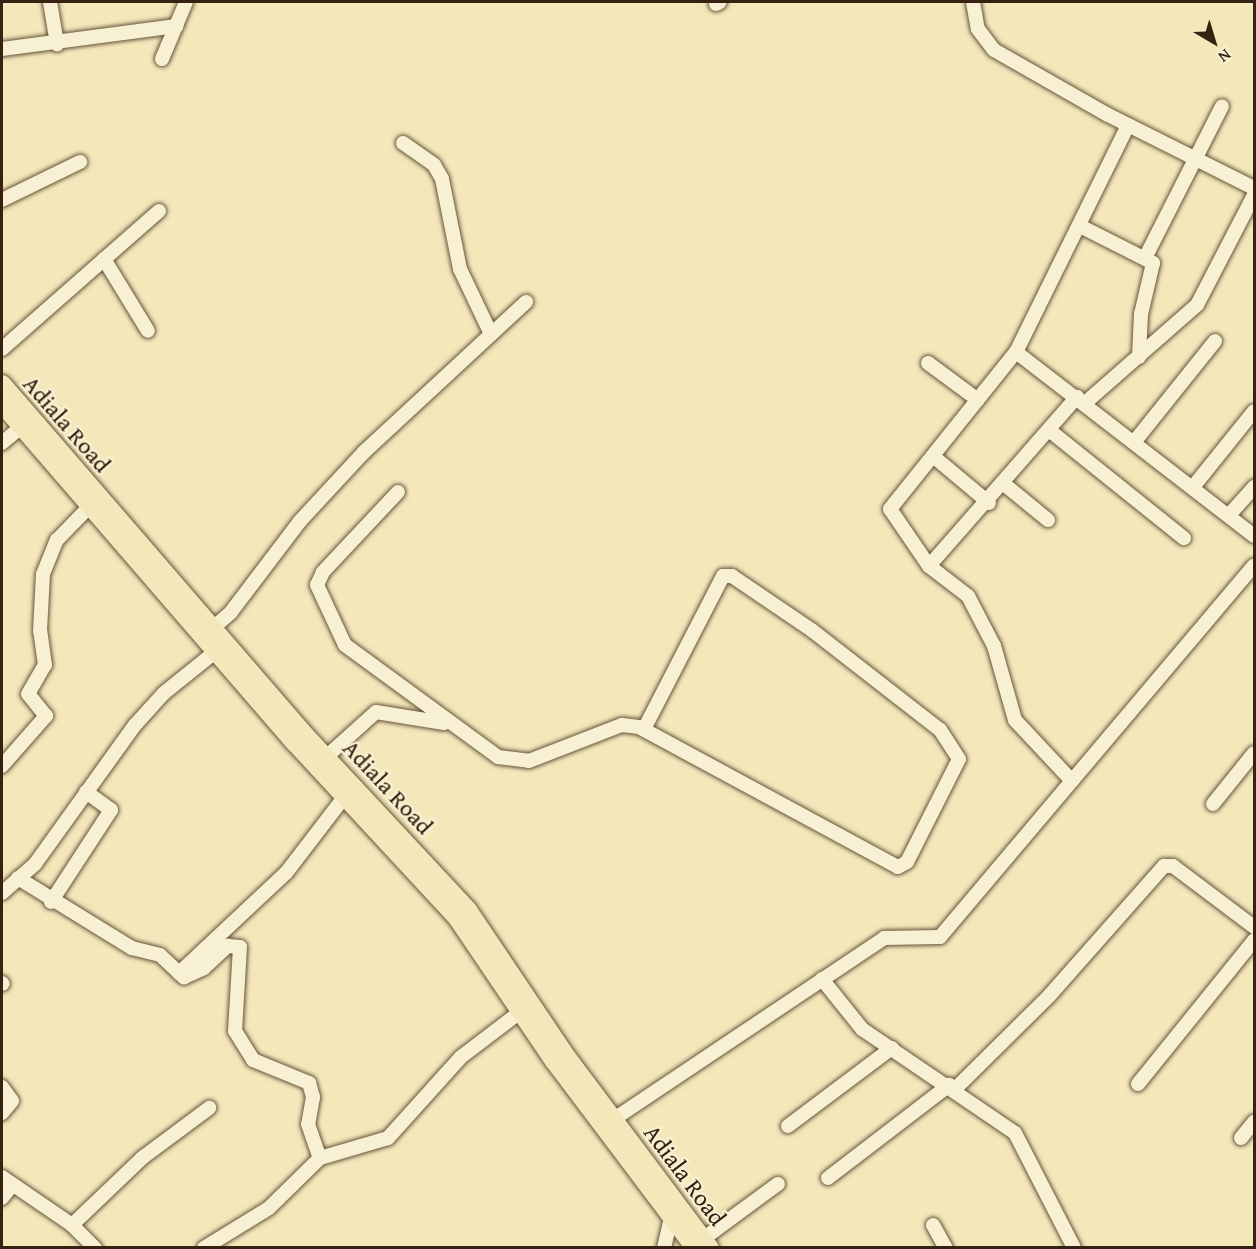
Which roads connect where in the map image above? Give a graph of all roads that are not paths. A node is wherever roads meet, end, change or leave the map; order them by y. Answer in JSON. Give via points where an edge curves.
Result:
{"nodes":[{"id":1,"x":50,"y":2,"type":"edge"},
{"id":2,"x":186,"y":2,"type":"edge"},
{"id":3,"x":973,"y":2,"type":"edge"},
{"id":4,"x":176,"y":26,"type":"junction"},
{"id":5,"x":57,"y":44,"type":"junction"},
{"id":6,"x":2,"y":50,"type":"edge"},
{"id":7,"x":162,"y":59,"type":"dead end"},
{"id":8,"x":1222,"y":106,"type":"dead end"},
{"id":9,"x":1128,"y":126,"type":"junction"},
{"id":10,"x":404,"y":144,"type":"dead end"},
{"id":11,"x":1195,"y":158,"type":"junction"},
{"id":12,"x":80,"y":162,"type":"dead end"},
{"id":13,"x":1254,"y":188,"type":"edge"},
{"id":14,"x":1254,"y":195,"type":"edge"},
{"id":15,"x":2,"y":200,"type":"edge"},
{"id":16,"x":159,"y":211,"type":"dead end"},
{"id":17,"x":1080,"y":226,"type":"junction"},
{"id":18,"x":1145,"y":258,"type":"junction"},
{"id":19,"x":104,"y":259,"type":"junction"},
{"id":20,"x":526,"y":302,"type":"dead end"},
{"id":21,"x":148,"y":331,"type":"dead end"},
{"id":22,"x":491,"y":334,"type":"junction"},
{"id":23,"x":1215,"y":341,"type":"dead end"},
{"id":24,"x":2,"y":349,"type":"edge"},
{"id":25,"x":1016,"y":352,"type":"junction"},
{"id":26,"x":1139,"y":357,"type":"junction"},
{"id":27,"x":928,"y":363,"type":"dead end"},
{"id":28,"x":2,"y":384,"type":"edge"},
{"id":29,"x":978,"y":400,"type":"junction"},
{"id":30,"x":1081,"y":400,"type":"junction"},
{"id":31,"x":2,"y":404,"type":"edge"},
{"id":32,"x":1254,"y":411,"type":"edge"},
{"id":33,"x":21,"y":426,"type":"junction"},
{"id":34,"x":1049,"y":430,"type":"junction"},
{"id":35,"x":1135,"y":441,"type":"junction"},
{"id":36,"x":2,"y":443,"type":"edge"},
{"id":37,"x":933,"y":456,"type":"junction"},
{"id":38,"x":1004,"y":484,"type":"junction"},
{"id":39,"x":1193,"y":487,"type":"junction"},
{"id":40,"x":1254,"y":487,"type":"edge"},
{"id":41,"x":398,"y":492,"type":"dead end"},
{"id":42,"x":989,"y":502,"type":"junction"},
{"id":43,"x":90,"y":506,"type":"junction"},
{"id":44,"x":1229,"y":516,"type":"junction"},
{"id":45,"x":1048,"y":520,"type":"dead end"},
{"id":46,"x":1254,"y":536,"type":"edge"},
{"id":47,"x":1184,"y":538,"type":"dead end"},
{"id":48,"x":928,"y":566,"type":"junction"},
{"id":49,"x":1254,"y":566,"type":"edge"},
{"id":50,"x":207,"y":633,"type":"junction"},
{"id":51,"x":215,"y":652,"type":"junction"},
{"id":52,"x":449,"y":724,"type":"junction"},
{"id":53,"x":644,"y":729,"type":"junction"},
{"id":54,"x":1254,"y":753,"type":"edge"},
{"id":55,"x":326,"y":757,"type":"junction"},
{"id":56,"x":2,"y":766,"type":"edge"},
{"id":57,"x":1072,"y":781,"type":"junction"},
{"id":58,"x":86,"y":792,"type":"junction"},
{"id":59,"x":345,"y":796,"type":"junction"},
{"id":60,"x":1213,"y":804,"type":"dead end"},
{"id":61,"x":18,"y":878,"type":"junction"},
{"id":62,"x":2,"y":893,"type":"edge"},
{"id":63,"x":51,"y":902,"type":"junction"},
{"id":64,"x":1254,"y":927,"type":"edge"},
{"id":65,"x":1254,"y":940,"type":"edge"},
{"id":66,"x":179,"y":973,"type":"junction"},
{"id":67,"x":822,"y":979,"type":"junction"},
{"id":68,"x":520,"y":1012,"type":"junction"},
{"id":69,"x":892,"y":1048,"type":"junction"},
{"id":70,"x":1138,"y":1084,"type":"dead end"},
{"id":71,"x":2,"y":1087,"type":"edge"},
{"id":72,"x":952,"y":1087,"type":"junction"},
{"id":73,"x":209,"y":1108,"type":"dead end"},
{"id":74,"x":2,"y":1113,"type":"edge"},
{"id":75,"x":614,"y":1119,"type":"junction"},
{"id":76,"x":1254,"y":1122,"type":"edge"},
{"id":77,"x":788,"y":1126,"type":"dead end"},
{"id":78,"x":1241,"y":1138,"type":"dead end"},
{"id":79,"x":320,"y":1158,"type":"junction"},
{"id":80,"x":828,"y":1178,"type":"dead end"},
{"id":81,"x":7,"y":1181,"type":"edge"},
{"id":82,"x":778,"y":1184,"type":"dead end"},
{"id":83,"x":2,"y":1198,"type":"edge"},
{"id":84,"x":671,"y":1217,"type":"junction"},
{"id":85,"x":72,"y":1225,"type":"junction"},
{"id":86,"x":933,"y":1225,"type":"dead end"},
{"id":87,"x":702,"y":1245,"type":"edge"},
{"id":88,"x":95,"y":1248,"type":"edge"},
{"id":89,"x":204,"y":1248,"type":"edge"},
{"id":90,"x":664,"y":1248,"type":"edge"},
{"id":91,"x":946,"y":1248,"type":"edge"},
{"id":92,"x":1074,"y":1248,"type":"edge"}],
"edges":[{"from":1,"to":5,"type":"street"},
{"from":2,"to":4,"type":"street"},
{"from":3,"to":9,"type":"street","via":[[978,29],[994,50]]},
{"from":4,"to":5,"type":"street"},
{"from":4,"to":7,"type":"street"},
{"from":5,"to":6,"type":"street"},
{"from":8,"to":11,"type":"street"},
{"from":9,"to":11,"type":"street"},
{"from":9,"to":17,"type":"street"},
{"from":10,"to":22,"type":"street","via":[[434,165],[442,179],[460,268]]},
{"from":11,"to":13,"type":"street"},
{"from":11,"to":18,"type":"street"},
{"from":12,"to":15,"type":"street"},
{"from":14,"to":26,"type":"street","via":[[1204,295]]},
{"from":16,"to":19,"type":"street"},
{"from":17,"to":18,"type":"street"},
{"from":17,"to":25,"type":"street"},
{"from":18,"to":26,"type":"street","via":[[1154,268],[1143,299]]},
{"from":19,"to":21,"type":"street"},
{"from":19,"to":24,"type":"street"},
{"from":20,"to":22,"type":"street"},
{"from":22,"to":50,"type":"street","via":[[364,452]]},
{"from":23,"to":35,"type":"street"},
{"from":25,"to":29,"type":"street"},
{"from":25,"to":30,"type":"street"},
{"from":26,"to":30,"type":"street"},
{"from":27,"to":29,"type":"street"},
{"from":28,"to":50,"type":"main road","name":"Adiala Road"},
{"from":29,"to":37,"type":"street"},
{"from":30,"to":34,"type":"street"},
{"from":30,"to":35,"type":"street"},
{"from":31,"to":33,"type":"main road","name":"Adiala Road"},
{"from":32,"to":39,"type":"street"},
{"from":33,"to":36,"type":"street"},
{"from":33,"to":43,"type":"main road","name":"Adiala Road"},
{"from":34,"to":38,"type":"street"},
{"from":34,"to":47,"type":"street"},
{"from":35,"to":39,"type":"street"},
{"from":37,"to":42,"type":"street"},
{"from":37,"to":48,"type":"street","via":[[890,508]]},
{"from":38,"to":42,"type":"street"},
{"from":38,"to":45,"type":"street"},
{"from":39,"to":44,"type":"street"},
{"from":40,"to":44,"type":"street"},
{"from":41,"to":52,"type":"street","via":[[323,572],[317,585],[345,645]]},
{"from":42,"to":48,"type":"street"},
{"from":43,"to":50,"type":"main road","name":"Adiala Road"},
{"from":43,"to":56,"type":"street","via":[[57,540],[43,574],[40,631],[45,665],[28,694],[46,716]]},
{"from":44,"to":46,"type":"street"},
{"from":48,"to":57,"type":"street","via":[[968,596],[994,646],[1015,720]]},
{"from":49,"to":57,"type":"street"},
{"from":50,"to":51,"type":"main road","name":"Adiala Road"},
{"from":50,"to":55,"type":"main road","name":"Adiala Road"},
{"from":51,"to":58,"type":"street","via":[[164,693]]},
{"from":51,"to":59,"type":"main road","name":"Adiala Road"},
{"from":52,"to":53,"type":"street","via":[[511,761],[529,761],[622,725]]},
{"from":52,"to":55,"type":"street","via":[[376,712]]},
{"from":53,"to":53,"type":"street","via":[[723,576],[732,576],[813,631],[940,730],[959,759],[907,862],[898,867]]},
{"from":54,"to":60,"type":"street"},
{"from":55,"to":75,"type":"main road","name":"Adiala Road","via":[[468,910]]},
{"from":57,"to":67,"type":"street","via":[[940,937],[884,938]]},
{"from":58,"to":61,"type":"street"},
{"from":58,"to":63,"type":"street","via":[[111,810]]},
{"from":59,"to":66,"type":"street","via":[[286,873]]},
{"from":59,"to":68,"type":"main road","name":"Adiala Road","via":[[458,918]]},
{"from":61,"to":62,"type":"street"},
{"from":61,"to":63,"type":"street"},
{"from":63,"to":66,"type":"street","via":[[132,948],[160,955]]},
{"from":64,"to":72,"type":"street","via":[[1173,866],[1164,866],[1049,996]]},
{"from":65,"to":70,"type":"street"},
{"from":66,"to":79,"type":"street","via":[[187,977],[228,946],[240,947],[235,1031],[253,1060],[312,1087],[308,1124]]},
{"from":67,"to":69,"type":"street","via":[[862,1029]]},
{"from":67,"to":75,"type":"street"},
{"from":68,"to":79,"type":"street","via":[[461,1057],[388,1138]]},
{"from":68,"to":84,"type":"main road","name":"Adiala Road"},
{"from":69,"to":72,"type":"street"},
{"from":69,"to":77,"type":"street"},
{"from":71,"to":74,"type":"street","via":[[12,1101]]},
{"from":72,"to":80,"type":"street"},
{"from":72,"to":92,"type":"street","via":[[1015,1133]]},
{"from":73,"to":85,"type":"street","via":[[142,1158]]},
{"from":75,"to":87,"type":"main road","name":"Adiala Road"},
{"from":76,"to":78,"type":"street"},
{"from":79,"to":89,"type":"street","via":[[269,1208]]},
{"from":81,"to":83,"type":"street"},
{"from":81,"to":85,"type":"street"},
{"from":82,"to":87,"type":"street"},
{"from":84,"to":87,"type":"main road","name":"Adiala Road"},
{"from":84,"to":90,"type":"street"},
{"from":85,"to":88,"type":"street"},
{"from":86,"to":91,"type":"street"}]}
